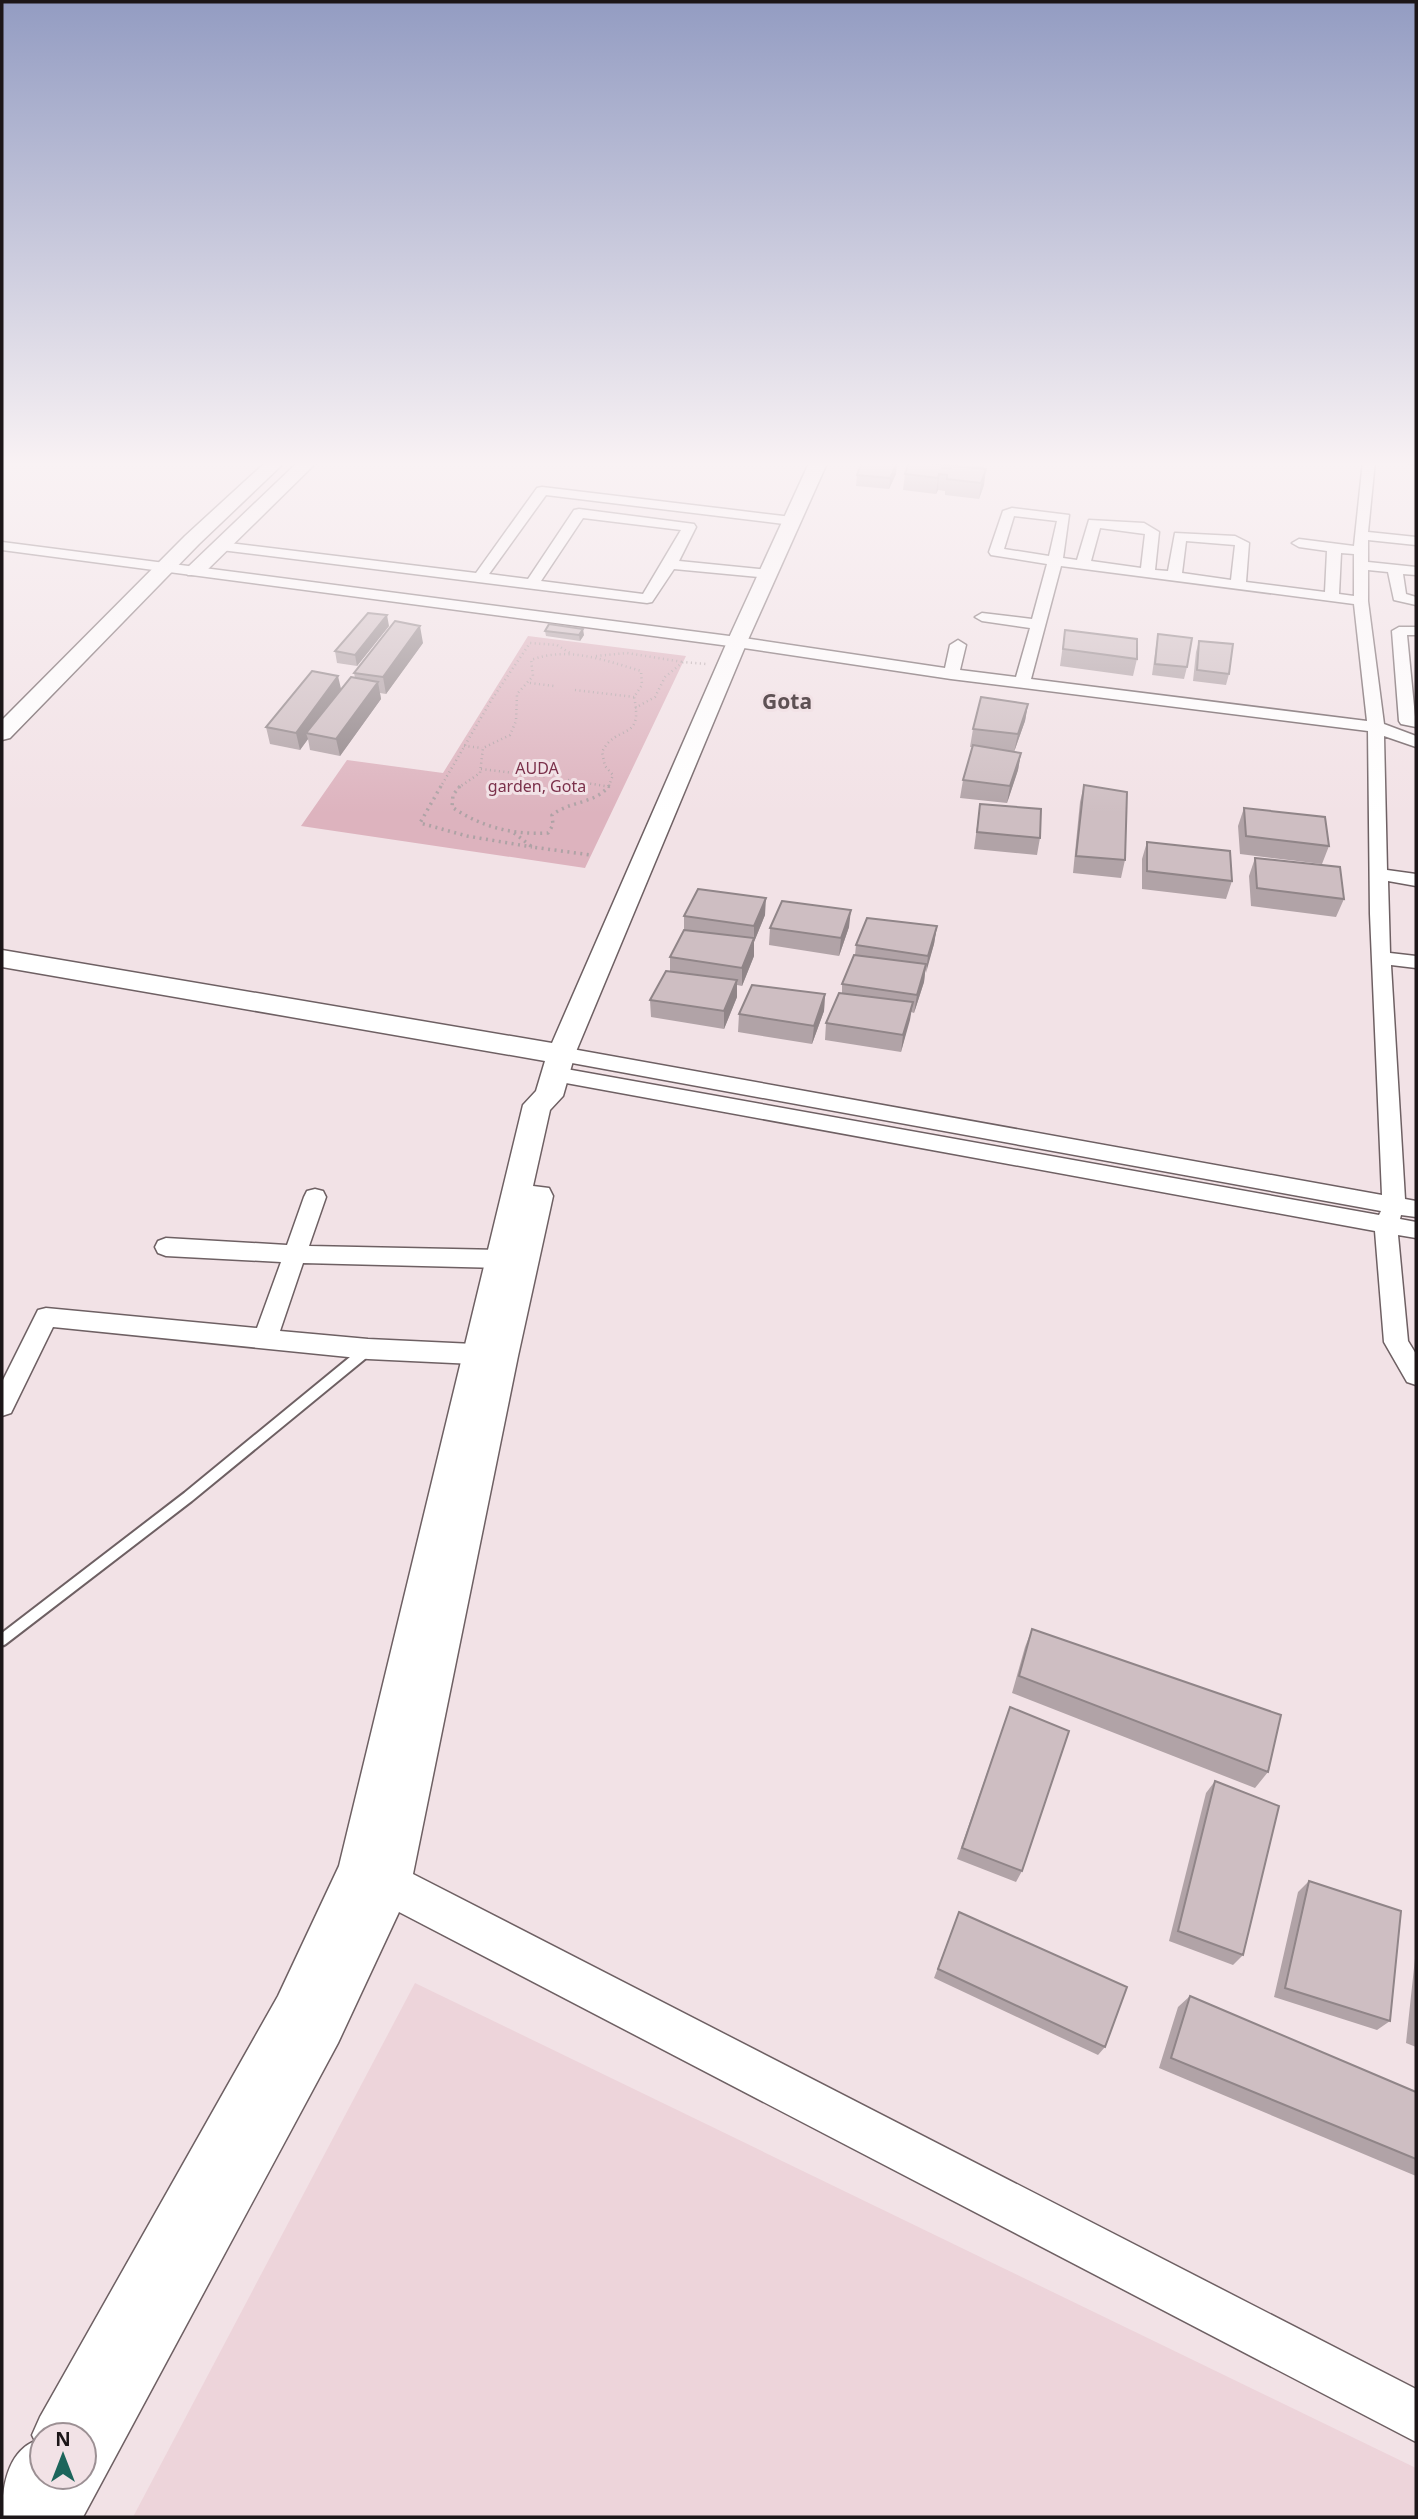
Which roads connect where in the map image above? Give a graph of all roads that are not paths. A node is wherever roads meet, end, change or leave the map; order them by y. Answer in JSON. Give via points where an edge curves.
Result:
{"nodes":[{"id":1,"x":155,"y":579,"type":"edge"},
{"id":2,"x":259,"y":579,"type":"edge"},
{"id":3,"x":492,"y":579,"type":"edge"},
{"id":4,"x":536,"y":579,"type":"edge"},
{"id":5,"x":660,"y":579,"type":"edge"},
{"id":6,"x":766,"y":579,"type":"edge"},
{"id":7,"x":1050,"y":579,"type":"edge"},
{"id":8,"x":1186,"y":579,"type":"edge"},
{"id":9,"x":1239,"y":579,"type":"edge"},
{"id":10,"x":1333,"y":579,"type":"edge"},
{"id":11,"x":1361,"y":579,"type":"edge"},
{"id":12,"x":1396,"y":579,"type":"edge"},
{"id":13,"x":532,"y":584,"type":"junction"},
{"id":14,"x":1238,"y":585,"type":"junction"},
{"id":15,"x":1332,"y":597,"type":"junction"},
{"id":16,"x":1361,"y":601,"type":"junction"},
{"id":17,"x":1416,"y":601,"type":"edge"},
{"id":18,"x":982,"y":617,"type":"dead end"},
{"id":19,"x":1037,"y":624,"type":"junction"},
{"id":20,"x":1416,"y":631,"type":"edge"},
{"id":21,"x":737,"y":642,"type":"junction"},
{"id":22,"x":1024,"y":674,"type":"junction"},
{"id":23,"x":1412,"y":721,"type":"edge"},
{"id":24,"x":1376,"y":727,"type":"junction"},
{"id":25,"x":2,"y":733,"type":"edge"},
{"id":26,"x":1412,"y":741,"type":"edge"},
{"id":27,"x":1379,"y":873,"type":"junction"},
{"id":28,"x":1416,"y":880,"type":"edge"},
{"id":29,"x":2,"y":958,"type":"edge"},
{"id":30,"x":1382,"y":958,"type":"junction"},
{"id":31,"x":1416,"y":962,"type":"edge"},
{"id":32,"x":2,"y":976,"type":"edge"},
{"id":33,"x":555,"y":1075,"type":"junction"},
{"id":34,"x":315,"y":1197,"type":"dead end"},
{"id":35,"x":1399,"y":1213,"type":"edge"},
{"id":36,"x":1416,"y":1230,"type":"edge"},
{"id":37,"x":166,"y":1247,"type":"dead end"},
{"id":38,"x":295,"y":1254,"type":"junction"},
{"id":39,"x":501,"y":1259,"type":"junction"},
{"id":40,"x":265,"y":1339,"type":"junction"},
{"id":41,"x":368,"y":1349,"type":"junction"},
{"id":42,"x":490,"y":1355,"type":"junction"},
{"id":43,"x":1416,"y":1375,"type":"edge"},
{"id":44,"x":2,"y":1406,"type":"edge"},
{"id":45,"x":2,"y":1640,"type":"edge"},
{"id":46,"x":374,"y":1877,"type":"junction"},
{"id":47,"x":1416,"y":2416,"type":"edge"},
{"id":48,"x":66,"y":2421,"type":"edge"},
{"id":49,"x":98,"y":2437,"type":"edge"},
{"id":50,"x":28,"y":2490,"type":"edge"},
{"id":51,"x":68,"y":2491,"type":"edge"},
{"id":52,"x":13,"y":2517,"type":"edge"},
{"id":53,"x":54,"y":2517,"type":"edge"}],
"edges":[{"from":1,"to":25,"type":"street"},
{"from":2,"to":21,"type":"street"},
{"from":3,"to":13,"type":"street"},
{"from":4,"to":13,"type":"street"},
{"from":5,"to":13,"type":"street","via":[[647,599]]},
{"from":6,"to":21,"type":"street"},
{"from":7,"to":19,"type":"street"},
{"from":8,"to":14,"type":"street"},
{"from":9,"to":14,"type":"street"},
{"from":10,"to":15,"type":"street"},
{"from":11,"to":16,"type":"street"},
{"from":12,"to":17,"type":"street","via":[[1399,597]]},
{"from":14,"to":15,"type":"street"},
{"from":15,"to":16,"type":"street"},
{"from":16,"to":24,"type":"street"},
{"from":18,"to":19,"type":"street"},
{"from":19,"to":22,"type":"street"},
{"from":20,"to":23,"type":"street","via":[[1399,631]]},
{"from":21,"to":22,"type":"street","via":[[954,660]]},
{"from":21,"to":33,"type":"street"},
{"from":22,"to":24,"type":"street"},
{"from":23,"to":26,"type":"street"},
{"from":24,"to":26,"type":"street"},
{"from":24,"to":27,"type":"street"},
{"from":27,"to":28,"type":"street"},
{"from":27,"to":30,"type":"street"},
{"from":29,"to":33,"type":"street"},
{"from":30,"to":31,"type":"street"},
{"from":30,"to":35,"type":"street"},
{"from":32,"to":33,"type":"street"},
{"from":33,"to":35,"type":"street"},
{"from":33,"to":39,"type":"street","via":[[537,1105]]},
{"from":33,"to":42,"type":"street","via":[[559,1106]]},
{"from":34,"to":38,"type":"street"},
{"from":35,"to":36,"type":"street"},
{"from":35,"to":43,"type":"street","via":[[1396,1342]]},
{"from":37,"to":38,"type":"street"},
{"from":38,"to":39,"type":"street"},
{"from":38,"to":40,"type":"street"},
{"from":39,"to":42,"type":"street"},
{"from":40,"to":41,"type":"street"},
{"from":40,"to":44,"type":"street","via":[[46,1317]]},
{"from":41,"to":42,"type":"street"},
{"from":41,"to":45,"type":"lane","via":[[188,1497]]},
{"from":42,"to":46,"type":"street"},
{"from":46,"to":47,"type":"street"},
{"from":46,"to":48,"type":"street"},
{"from":46,"to":49,"type":"street","via":[[322,2027]]},
{"from":50,"to":52,"type":"street"},
{"from":51,"to":53,"type":"street"}]}
